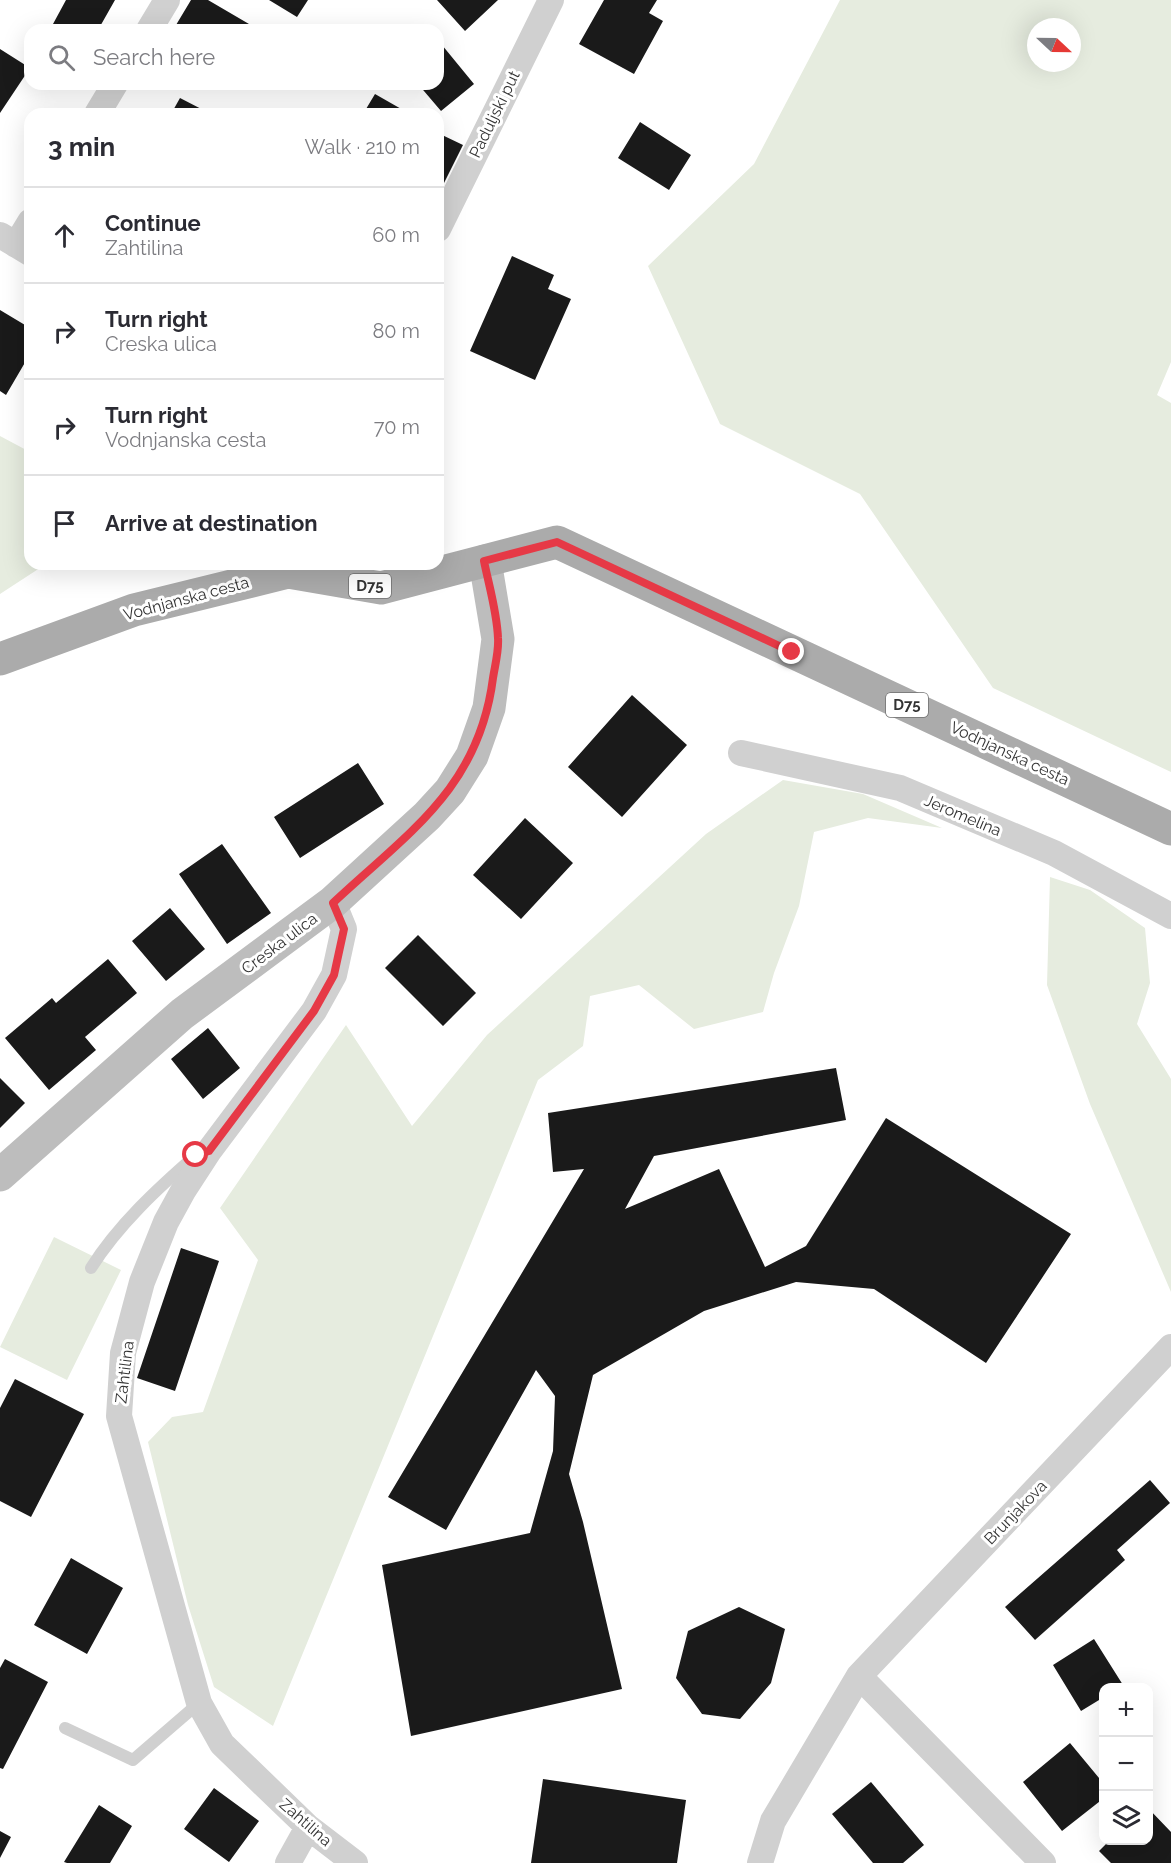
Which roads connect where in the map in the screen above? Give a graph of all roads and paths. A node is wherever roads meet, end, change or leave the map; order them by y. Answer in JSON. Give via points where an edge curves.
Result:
{"nodes":[{"id":1,"x":167,"y":0,"type":"edge"},
{"id":2,"x":551,"y":0,"type":"edge"},
{"id":3,"x":153,"y":24,"type":"edge"},
{"id":4,"x":112,"y":90,"type":"edge"},
{"id":5,"x":101,"y":108,"type":"edge"},
{"id":6,"x":444,"y":217,"type":"edge"},
{"id":7,"x":24,"y":231,"type":"edge"},
{"id":8,"x":15,"y":244,"type":"edge"},
{"id":9,"x":484,"y":561,"type":"junction"},
{"id":10,"x":0,"y":659,"type":"edge"},
{"id":11,"x":741,"y":753,"type":"dead end"},
{"id":12,"x":1171,"y":829,"type":"edge"},
{"id":13,"x":333,"y":903,"type":"junction"},
{"id":14,"x":1171,"y":916,"type":"edge"},
{"id":15,"x":209,"y":1151,"type":"junction"},
{"id":16,"x":0,"y":1175,"type":"edge"},
{"id":17,"x":91,"y":1268,"type":"dead end"},
{"id":18,"x":1171,"y":1347,"type":"edge"},
{"id":19,"x":859,"y":1676,"type":"junction"},
{"id":20,"x":199,"y":1703,"type":"junction"},
{"id":21,"x":64,"y":1728,"type":"dead end"},
{"id":22,"x":308,"y":1827,"type":"junction"},
{"id":23,"x":288,"y":1863,"type":"edge"},
{"id":24,"x":355,"y":1863,"type":"edge"},
{"id":25,"x":760,"y":1863,"type":"edge"},
{"id":26,"x":1044,"y":1863,"type":"edge"}],
"edges":[{"from":1,"to":3,"type":"street"},
{"from":2,"to":6,"type":"street","name":"Paduljski put"},
{"from":4,"to":5,"type":"street"},
{"from":7,"to":8,"type":"street"},
{"from":9,"to":10,"type":"main road","name":"Vodnjanska cesta","number":"D75","via":[[381,588],[288,572],[134,610]]},
{"from":9,"to":12,"type":"main road","name":"Vodnjanska cesta","number":"D75","via":[[557,542]]},
{"from":9,"to":13,"type":"main road","name":"Creska ulica","via":[[498,639],[489,708],[472,756],[427,816]]},
{"from":11,"to":14,"type":"street","name":"Jeromelina","via":[[900,788],[1054,853]]},
{"from":13,"to":15,"type":"street","name":"Zahtilina","via":[[344,929],[334,975],[314,1011]]},
{"from":13,"to":16,"type":"main road","name":"Creska ulica","via":[[182,1014]]},
{"from":15,"to":17,"type":"lane","via":[[196,1155],[168,1179],[115,1234]]},
{"from":15,"to":20,"type":"street","name":"Zahtilina","via":[[166,1222],[142,1282],[123,1353],[119,1387],[119,1416],[128,1453]]},
{"from":18,"to":19,"type":"street","name":"Brunjakova"},
{"from":19,"to":25,"type":"street","name":"Brunjakova","via":[[773,1821]]},
{"from":19,"to":26,"type":"street"},
{"from":20,"to":21,"type":"lane","via":[[133,1760]]},
{"from":20,"to":22,"type":"street","name":"Zahtilina","via":[[222,1744]]},
{"from":22,"to":23,"type":"street"},
{"from":22,"to":24,"type":"street","name":"Zahtilina"}]}
